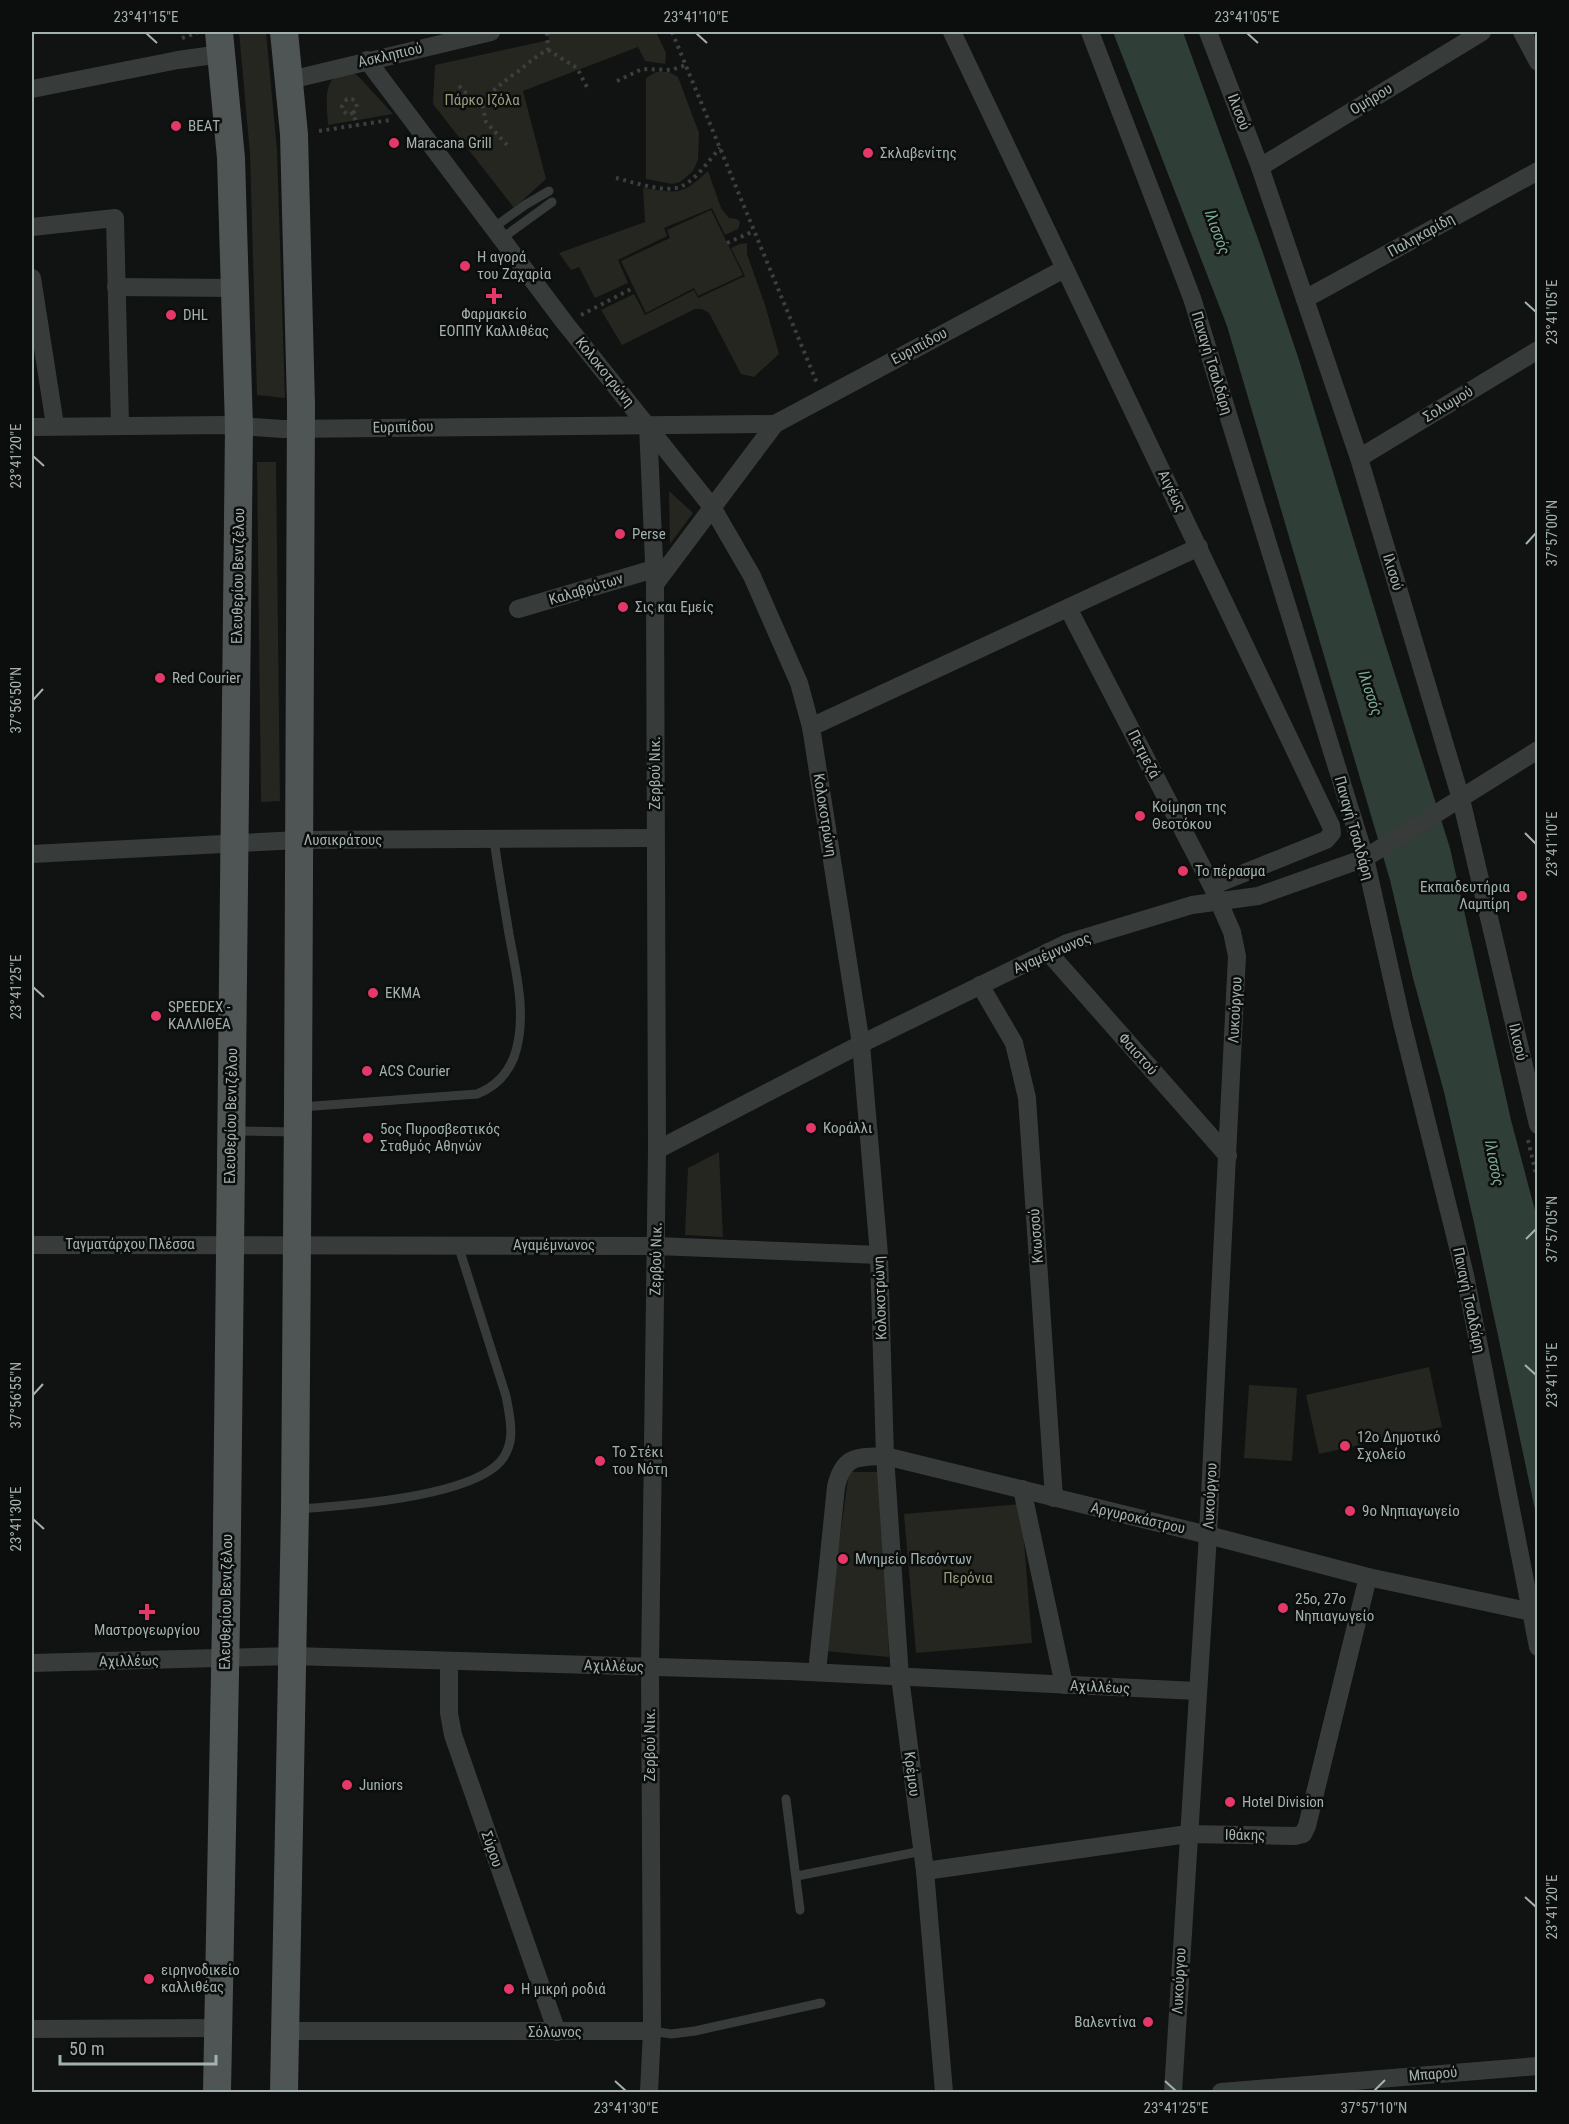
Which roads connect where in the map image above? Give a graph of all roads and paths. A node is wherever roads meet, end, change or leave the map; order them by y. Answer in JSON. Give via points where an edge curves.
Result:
{"nodes":[{"id":1,"x":284,"y":32,"type":"edge"},
{"id":2,"x":490,"y":32,"type":"edge"},
{"id":3,"x":547,"y":32,"type":"edge"},
{"id":4,"x":672,"y":32,"type":"edge"},
{"id":5,"x":952,"y":32,"type":"edge"},
{"id":6,"x":1090,"y":32,"type":"edge"},
{"id":7,"x":1208,"y":32,"type":"edge"},
{"id":8,"x":1482,"y":32,"type":"edge"},
{"id":9,"x":1522,"y":32,"type":"edge"},
{"id":10,"x":220,"y":43,"type":"edge"},
{"id":11,"x":548,"y":50,"type":"junction"},
{"id":12,"x":366,"y":60,"type":"junction"},
{"id":13,"x":1538,"y":62,"type":"edge"},
{"id":14,"x":686,"y":65,"type":"junction"},
{"id":15,"x":290,"y":80,"type":"junction"},
{"id":16,"x":617,"y":81,"type":"dead end"},
{"id":17,"x":459,"y":87,"type":"dead end"},
{"id":18,"x":32,"y":89,"type":"edge"},
{"id":19,"x":589,"y":91,"type":"dead end"},
{"id":20,"x":482,"y":103,"type":"junction"},
{"id":21,"x":353,"y":113,"type":"junction"},
{"id":22,"x":410,"y":117,"type":"junction"},
{"id":23,"x":357,"y":125,"type":"junction"},
{"id":24,"x":319,"y":130,"type":"dead end"},
{"id":25,"x":507,"y":145,"type":"dead end"},
{"id":26,"x":720,"y":148,"type":"junction"},
{"id":27,"x":1260,"y":167,"type":"junction"},
{"id":28,"x":1538,"y":171,"type":"edge"},
{"id":29,"x":616,"y":178,"type":"dead end"},
{"id":30,"x":549,"y":191,"type":"dead end"},
{"id":31,"x":552,"y":202,"type":"dead end"},
{"id":32,"x":32,"y":227,"type":"edge"},
{"id":33,"x":754,"y":231,"type":"junction"},
{"id":34,"x":497,"y":234,"type":"junction"},
{"id":35,"x":727,"y":243,"type":"dead end"},
{"id":36,"x":1064,"y":269,"type":"junction"},
{"id":37,"x":32,"y":278,"type":"edge"},
{"id":38,"x":116,"y":287,"type":"junction"},
{"id":39,"x":235,"y":288,"type":"junction"},
{"id":40,"x":633,"y":288,"type":"dead end"},
{"id":41,"x":1305,"y":299,"type":"junction"},
{"id":42,"x":565,"y":323,"type":"junction"},
{"id":43,"x":1538,"y":350,"type":"edge"},
{"id":44,"x":823,"y":397,"type":"junction"},
{"id":45,"x":775,"y":424,"type":"junction"},
{"id":46,"x":120,"y":425,"type":"junction"},
{"id":47,"x":648,"y":425,"type":"junction"},
{"id":48,"x":55,"y":426,"type":"junction"},
{"id":49,"x":32,"y":427,"type":"edge"},
{"id":50,"x":239,"y":427,"type":"junction"},
{"id":51,"x":300,"y":428,"type":"junction"},
{"id":52,"x":1359,"y":458,"type":"junction"},
{"id":53,"x":712,"y":507,"type":"junction"},
{"id":54,"x":1199,"y":547,"type":"junction"},
{"id":55,"x":655,"y":577,"type":"junction"},
{"id":56,"x":1068,"y":608,"type":"junction"},
{"id":57,"x":518,"y":609,"type":"dead end"},
{"id":58,"x":811,"y":727,"type":"junction"},
{"id":59,"x":1538,"y":750,"type":"edge"},
{"id":60,"x":1461,"y":799,"type":"junction"},
{"id":61,"x":655,"y":838,"type":"junction"},
{"id":62,"x":494,"y":839,"type":"junction"},
{"id":63,"x":299,"y":840,"type":"junction"},
{"id":64,"x":235,"y":843,"type":"junction"},
{"id":65,"x":32,"y":854,"type":"edge"},
{"id":66,"x":1371,"y":854,"type":"junction"},
{"id":67,"x":1215,"y":893,"type":"junction"},
{"id":68,"x":1047,"y":952,"type":"junction"},
{"id":69,"x":980,"y":985,"type":"junction"},
{"id":70,"x":861,"y":1044,"type":"junction"},
{"id":71,"x":298,"y":1120,"type":"junction"},
{"id":72,"x":1538,"y":1125,"type":"edge"},
{"id":73,"x":231,"y":1131,"type":"junction"},
{"id":74,"x":657,"y":1150,"type":"junction"},
{"id":75,"x":1228,"y":1156,"type":"junction"},
{"id":76,"x":229,"y":1244,"type":"junction"},
{"id":77,"x":32,"y":1245,"type":"edge"},
{"id":78,"x":296,"y":1245,"type":"junction"},
{"id":79,"x":458,"y":1245,"type":"junction"},
{"id":80,"x":656,"y":1245,"type":"junction"},
{"id":81,"x":879,"y":1255,"type":"junction"},
{"id":82,"x":885,"y":1456,"type":"junction"},
{"id":83,"x":1022,"y":1489,"type":"junction"},
{"id":84,"x":1054,"y":1498,"type":"junction"},
{"id":85,"x":295,"y":1509,"type":"junction"},
{"id":86,"x":1208,"y":1534,"type":"junction"},
{"id":87,"x":1368,"y":1577,"type":"junction"},
{"id":88,"x":1532,"y":1612,"type":"junction"},
{"id":89,"x":1538,"y":1647,"type":"edge"},
{"id":90,"x":293,"y":1656,"type":"junction"},
{"id":91,"x":225,"y":1658,"type":"junction"},
{"id":92,"x":449,"y":1661,"type":"junction"},
{"id":93,"x":32,"y":1663,"type":"edge"},
{"id":94,"x":650,"y":1667,"type":"junction"},
{"id":95,"x":818,"y":1672,"type":"junction"},
{"id":96,"x":900,"y":1677,"type":"junction"},
{"id":97,"x":1064,"y":1685,"type":"junction"},
{"id":98,"x":1197,"y":1691,"type":"junction"},
{"id":99,"x":786,"y":1799,"type":"dead end"},
{"id":100,"x":1188,"y":1834,"type":"junction"},
{"id":101,"x":922,"y":1851,"type":"junction"},
{"id":102,"x":925,"y":1871,"type":"junction"},
{"id":103,"x":797,"y":1876,"type":"junction"},
{"id":104,"x":800,"y":1910,"type":"dead end"},
{"id":105,"x":821,"y":2003,"type":"dead end"},
{"id":106,"x":218,"y":2028,"type":"junction"},
{"id":107,"x":32,"y":2029,"type":"edge"},
{"id":108,"x":285,"y":2031,"type":"junction"},
{"id":109,"x":652,"y":2031,"type":"junction"},
{"id":110,"x":557,"y":2032,"type":"junction"},
{"id":111,"x":1538,"y":2066,"type":"edge"},
{"id":112,"x":217,"y":2092,"type":"edge"},
{"id":113,"x":284,"y":2092,"type":"edge"},
{"id":114,"x":650,"y":2092,"type":"edge"},
{"id":115,"x":944,"y":2092,"type":"edge"},
{"id":116,"x":1173,"y":2092,"type":"edge"},
{"id":117,"x":1221,"y":2092,"type":"edge"}],
"edges":[{"from":1,"to":15,"type":"main road"},
{"from":2,"to":12,"type":"street","name":"Ασκληπιού"},
{"from":3,"to":11,"type":"path"},
{"from":4,"to":14,"type":"path"},
{"from":5,"to":36,"type":"street","name":"Αιγέως"},
{"from":6,"to":66,"type":"street","name":"Παναγή Τσαλδάρη","via":[[1192,298]]},
{"from":7,"to":27,"type":"street","name":"Ιλισού"},
{"from":8,"to":27,"type":"street","name":"Ομήρου"},
{"from":9,"to":13,"type":"street"},
{"from":10,"to":18,"type":"street","via":[[177,60]]},
{"from":10,"to":39,"type":"main road","name":"Ελευθερίου Βενιζέλου","via":[[231,158]]},
{"from":11,"to":19,"type":"path","via":[[577,68]]},
{"from":11,"to":20,"type":"path","via":[[506,78]]},
{"from":12,"to":15,"type":"street","name":"Ασκληπιού"},
{"from":12,"to":22,"type":"street","name":"Κολοκοτρώνη"},
{"from":14,"to":16,"type":"path","via":[[671,70],[642,69]]},
{"from":14,"to":26,"type":"path"},
{"from":15,"to":51,"type":"main road","via":[[296,182]]},
{"from":17,"to":20,"type":"path"},
{"from":20,"to":25,"type":"path","via":[[486,122]]},
{"from":21,"to":21,"type":"path","via":[[356,102],[347,99],[343,111]]},
{"from":21,"to":23,"type":"path"},
{"from":22,"to":23,"type":"path"},
{"from":22,"to":34,"type":"street","name":"Κολοκοτρώνη"},
{"from":23,"to":24,"type":"path"},
{"from":26,"to":29,"type":"path","via":[[681,187],[665,188]]},
{"from":26,"to":33,"type":"path"},
{"from":27,"to":41,"type":"street","name":"Ιλισού"},
{"from":28,"to":41,"type":"street","name":"Παληκαρίδη"},
{"from":30,"to":34,"type":"lane","via":[[525,205]]},
{"from":31,"to":34,"type":"lane"},
{"from":32,"to":38,"type":"street","via":[[115,218]]},
{"from":33,"to":35,"type":"path"},
{"from":33,"to":44,"type":"path"},
{"from":34,"to":42,"type":"street","name":"Κολοκοτρώνη"},
{"from":36,"to":44,"type":"street","name":"Ευριπίδου"},
{"from":36,"to":54,"type":"street","name":"Αιγέως"},
{"from":37,"to":48,"type":"street"},
{"from":38,"to":39,"type":"street"},
{"from":38,"to":46,"type":"street"},
{"from":39,"to":50,"type":"main road","name":"Ελευθερίου Βενιζέλου"},
{"from":40,"to":42,"type":"path"},
{"from":41,"to":52,"type":"street","name":"Ιλισού"},
{"from":42,"to":47,"type":"street","name":"Κολοκοτρώνη"},
{"from":43,"to":52,"type":"street","name":"Σολωμού"},
{"from":44,"to":45,"type":"street","name":"Ευριπίδου"},
{"from":45,"to":47,"type":"street","name":"Ευριπίδου"},
{"from":45,"to":53,"type":"street","name":"Ευριπίδου"},
{"from":46,"to":48,"type":"street","name":"Ευριπίδου"},
{"from":46,"to":50,"type":"street","name":"Ευριπίδου"},
{"from":47,"to":51,"type":"street","name":"Ευριπίδου"},
{"from":47,"to":53,"type":"street","name":"Κολοκοτρώνη"},
{"from":47,"to":55,"type":"street","name":"Ζερβού Νικ."},
{"from":48,"to":49,"type":"street","name":"Ευριπίδου"},
{"from":50,"to":51,"type":"street","name":"Ευριπίδου"},
{"from":50,"to":64,"type":"main road","name":"Ελευθερίου Βενιζέλου"},
{"from":51,"to":63,"type":"main road"},
{"from":52,"to":60,"type":"street","name":"Ιλισού"},
{"from":53,"to":55,"type":"street","name":"Ευριπίδου"},
{"from":53,"to":58,"type":"street","name":"Κολοκοτρώνη","via":[[752,576],[799,683]]},
{"from":54,"to":56,"type":"street"},
{"from":54,"to":67,"type":"street","name":"Αιγέως","via":[[1332,831],[1326,840]]},
{"from":55,"to":57,"type":"street","name":"Καλαβρύτων"},
{"from":55,"to":61,"type":"street","name":"Ζερβού Νικ."},
{"from":56,"to":58,"type":"street"},
{"from":56,"to":67,"type":"street","name":"Πετμεζά"},
{"from":58,"to":70,"type":"street","name":"Κολοκοτρώνη"},
{"from":59,"to":60,"type":"street","name":"Αγαμέμνωνος"},
{"from":60,"to":66,"type":"street","name":"Αγαμέμνωνος"},
{"from":60,"to":72,"type":"street","name":"Ιλισού"},
{"from":61,"to":62,"type":"street","name":"Λυσικράτους"},
{"from":61,"to":74,"type":"street","name":"Ζερβού Νικ."},
{"from":62,"to":63,"type":"street","name":"Λυσικράτους"},
{"from":62,"to":71,"type":"lane","via":[[519,1003],[517,1045],[503,1077],[477,1094]]},
{"from":63,"to":64,"type":"street","name":"Λυσικράτους"},
{"from":63,"to":71,"type":"main road"},
{"from":64,"to":65,"type":"street","name":"Λυσικράτους"},
{"from":64,"to":73,"type":"main road","name":"Ελευθερίου Βενιζέλου"},
{"from":66,"to":67,"type":"street","name":"Αγαμέμνωνος","via":[[1258,896]]},
{"from":66,"to":88,"type":"street","name":"Παναγή Τσαλδάρη","via":[[1402,1023],[1465,1275]]},
{"from":67,"to":68,"type":"street","name":"Αγαμέμνωνος","via":[[1192,905]]},
{"from":67,"to":75,"type":"street","name":"Λυκούργου","via":[[1232,932],[1237,956]]},
{"from":68,"to":69,"type":"street","name":"Αγαμέμνωνος"},
{"from":68,"to":75,"type":"street","name":"Φαιστού"},
{"from":69,"to":70,"type":"street","name":"Αγαμέμνωνος"},
{"from":69,"to":84,"type":"street","name":"Κνωσσού","via":[[1014,1043],[1027,1098]]},
{"from":70,"to":74,"type":"street","name":"Αγαμέμνωνος"},
{"from":70,"to":81,"type":"street","name":"Κολοκοτρώνη"},
{"from":71,"to":73,"type":"lane"},
{"from":71,"to":78,"type":"main road"},
{"from":73,"to":76,"type":"main road","name":"Ελευθερίου Βενιζέλου"},
{"from":74,"to":80,"type":"street","name":"Ζερβού Νικ."},
{"from":75,"to":86,"type":"street","name":"Λυκούργου"},
{"from":76,"to":77,"type":"street","name":"Ταγματάρχου Πλέσσα"},
{"from":76,"to":78,"type":"street","name":"Αγαμέμνωνος"},
{"from":76,"to":91,"type":"main road","name":"Ελευθερίου Βενιζέλου"},
{"from":78,"to":79,"type":"street","name":"Αγαμέμνωνος"},
{"from":78,"to":85,"type":"main road"},
{"from":79,"to":80,"type":"street","name":"Αγαμέμνωνος"},
{"from":79,"to":85,"type":"lane","via":[[506,1396],[510,1442],[501,1461],[481,1476],[442,1490]]},
{"from":80,"to":81,"type":"street","name":"Αγαμέμνωνος"},
{"from":80,"to":94,"type":"street","name":"Ζερβού Νικ."},
{"from":81,"to":82,"type":"street","name":"Κολοκοτρώνη"},
{"from":82,"to":83,"type":"street","name":"Αργυροκάστρου"},
{"from":82,"to":95,"type":"street","via":[[854,1458],[839,1474]]},
{"from":82,"to":96,"type":"street","name":"Κρέμου"},
{"from":83,"to":84,"type":"street","name":"Αργυροκάστρου"},
{"from":83,"to":97,"type":"street"},
{"from":84,"to":86,"type":"street","name":"Αργυροκάστρου"},
{"from":85,"to":90,"type":"main road"},
{"from":86,"to":87,"type":"street","name":"Αργυροκάστρου"},
{"from":86,"to":98,"type":"street","name":"Λυκούργου"},
{"from":87,"to":88,"type":"street","name":"Αργυροκάστρου"},
{"from":87,"to":100,"type":"street","name":"Ιθάκης","via":[[1303,1834]]},
{"from":88,"to":89,"type":"street","name":"Παναγή Τσαλδάρη"},
{"from":90,"to":91,"type":"street","name":"Αχιλλέως"},
{"from":90,"to":92,"type":"street","name":"Αχιλλέως"},
{"from":90,"to":108,"type":"main road"},
{"from":91,"to":93,"type":"street","name":"Αχιλλέως"},
{"from":91,"to":106,"type":"main road","name":"Ελευθερίου Βενιζέλου"},
{"from":92,"to":94,"type":"street","name":"Αχιλλέως"},
{"from":92,"to":110,"type":"street","name":"Σύρου","via":[[453,1735]]},
{"from":94,"to":95,"type":"street","name":"Αχιλλέως"},
{"from":94,"to":109,"type":"street","name":"Ζερβού Νικ."},
{"from":95,"to":96,"type":"street","name":"Αχιλλέως"},
{"from":96,"to":97,"type":"street","name":"Αχιλλέως"},
{"from":96,"to":101,"type":"street","name":"Κρέμου"},
{"from":97,"to":98,"type":"street","name":"Αχιλλέως"},
{"from":98,"to":100,"type":"street","name":"Λυκούργου"},
{"from":99,"to":103,"type":"lane"},
{"from":100,"to":102,"type":"street","name":"Ιθάκης"},
{"from":100,"to":116,"type":"street","name":"Λυκούργου"},
{"from":101,"to":102,"type":"street","name":"Κρέμου"},
{"from":101,"to":103,"type":"lane"},
{"from":102,"to":115,"type":"street","name":"Κρέμου"},
{"from":103,"to":104,"type":"lane"},
{"from":105,"to":109,"type":"lane","name":"Σόλωνος","via":[[695,2031]]},
{"from":106,"to":107,"type":"street"},
{"from":106,"to":112,"type":"main road","name":"Ελευθερίου Βενιζέλου"},
{"from":108,"to":110,"type":"street","name":"Σόλωνος"},
{"from":108,"to":113,"type":"main road"},
{"from":109,"to":110,"type":"street","name":"Σόλωνος"},
{"from":109,"to":114,"type":"street","name":"Ζερβού Νικ."},
{"from":111,"to":117,"type":"street","name":"Μπαρού"}]}
